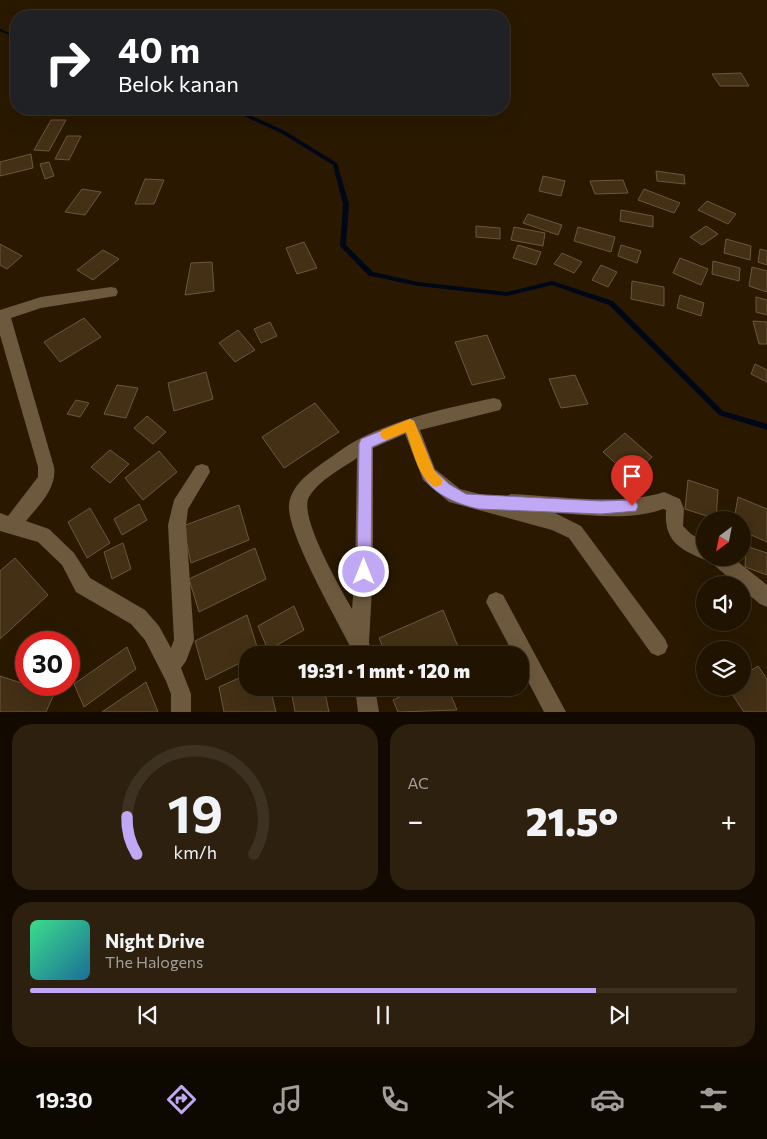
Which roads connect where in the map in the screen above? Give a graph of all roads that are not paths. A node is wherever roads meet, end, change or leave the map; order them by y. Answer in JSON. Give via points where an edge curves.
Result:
{"nodes":[{"id":1,"x":111,"y":292,"type":"dead end"},
{"id":2,"x":494,"y":405,"type":"dead end"},
{"id":3,"x":410,"y":425,"type":"junction"},
{"id":4,"x":365,"y":444,"type":"junction"},
{"id":5,"x":202,"y":472,"type":"dead end"},
{"id":6,"x":479,"y":502,"type":"junction"},
{"id":7,"x":6,"y":524,"type":"edge"},
{"id":8,"x":696,"y":546,"type":"edge"},
{"id":9,"x":729,"y":566,"type":"edge"},
{"id":10,"x":767,"y":597,"type":"edge"},
{"id":11,"x":496,"y":602,"type":"dead end"},
{"id":12,"x":359,"y":646,"type":"edge"},
{"id":13,"x":360,"y":646,"type":"edge"},
{"id":14,"x":658,"y":646,"type":"dead end"},
{"id":15,"x":170,"y":666,"type":"junction"},
{"id":16,"x":366,"y":696,"type":"edge"},
{"id":17,"x":181,"y":712,"type":"edge"},
{"id":18,"x":368,"y":712,"type":"edge"},
{"id":19,"x":556,"y":712,"type":"edge"}],
"edges":[{"from":1,"to":7,"type":"street","via":[[13,309],[4,315],[47,478]]},
{"from":2,"to":3,"type":"street"},
{"from":3,"to":4,"type":"street"},
{"from":3,"to":6,"type":"street","via":[[429,474],[455,496]]},
{"from":4,"to":12,"type":"street","via":[[310,482],[297,506],[308,542]]},
{"from":4,"to":13,"type":"street"},
{"from":5,"to":15,"type":"street","via":[[180,506],[177,525],[184,640]]},
{"from":6,"to":8,"type":"street","via":[[601,507],[647,506],[664,500],[676,509],[674,525],[679,534]]},
{"from":6,"to":14,"type":"street","via":[[554,522],[575,532]]},
{"from":7,"to":15,"type":"street","via":[[43,535],[68,558],[83,585],[138,617],[152,633]]},
{"from":9,"to":10,"type":"street"},
{"from":11,"to":19,"type":"street"},
{"from":15,"to":17,"type":"street","via":[[181,694]]},
{"from":16,"to":18,"type":"street"}]}
